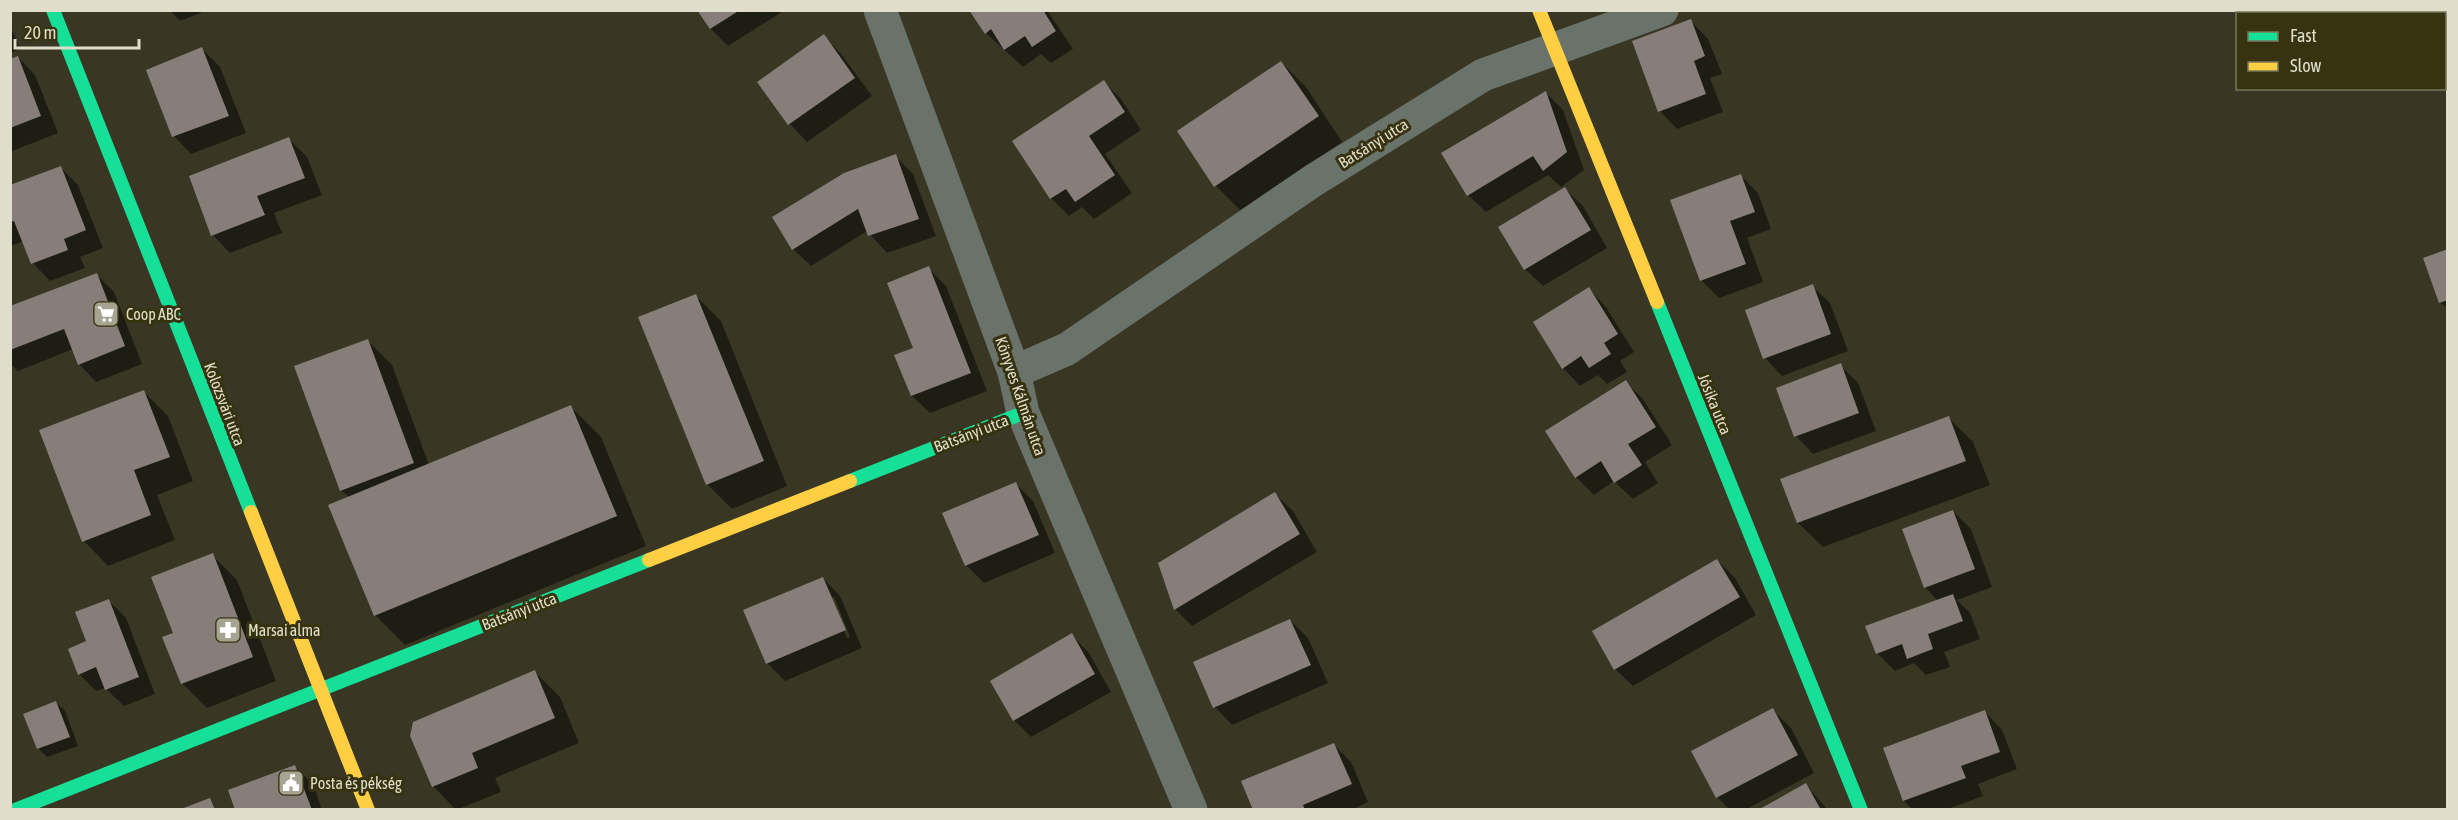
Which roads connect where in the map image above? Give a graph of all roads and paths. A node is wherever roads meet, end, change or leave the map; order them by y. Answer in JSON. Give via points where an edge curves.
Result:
{"nodes":[{"id":1,"x":53,"y":10,"type":"edge"},
{"id":2,"x":880,"y":10,"type":"edge"},
{"id":3,"x":1539,"y":10,"type":"edge"},
{"id":4,"x":1662,"y":10,"type":"edge"},
{"id":5,"x":1554,"y":52,"type":"junction"},
{"id":6,"x":1014,"y":372,"type":"junction"},
{"id":7,"x":1023,"y":413,"type":"junction"},
{"id":8,"x":319,"y":690,"type":"junction"},
{"id":9,"x":15,"y":810,"type":"edge"},
{"id":10,"x":368,"y":810,"type":"edge"},
{"id":11,"x":1191,"y":810,"type":"edge"},
{"id":12,"x":1861,"y":810,"type":"edge"}],
"edges":[{"from":1,"to":8,"type":"street","name":"Kolozsvári utca"},
{"from":2,"to":6,"type":"street","name":"Könyves Kálmán utca"},
{"from":3,"to":5,"type":"street","name":"Jósika utca"},
{"from":4,"to":5,"type":"street","name":"Batsányi utca"},
{"from":5,"to":6,"type":"street","name":"Batsányi utca","via":[[1483,75],[1314,180],[1067,349]]},
{"from":5,"to":12,"type":"street","name":"Jósika utca"},
{"from":6,"to":7,"type":"street","name":"Könyves Kálmán utca"},
{"from":7,"to":8,"type":"street","name":"Batsányi utca"},
{"from":7,"to":11,"type":"street","name":"Könyves Kálmán utca"},
{"from":8,"to":9,"type":"street","name":"Batsányi utca"},
{"from":8,"to":10,"type":"street","name":"Kolozsvári utca"}]}
